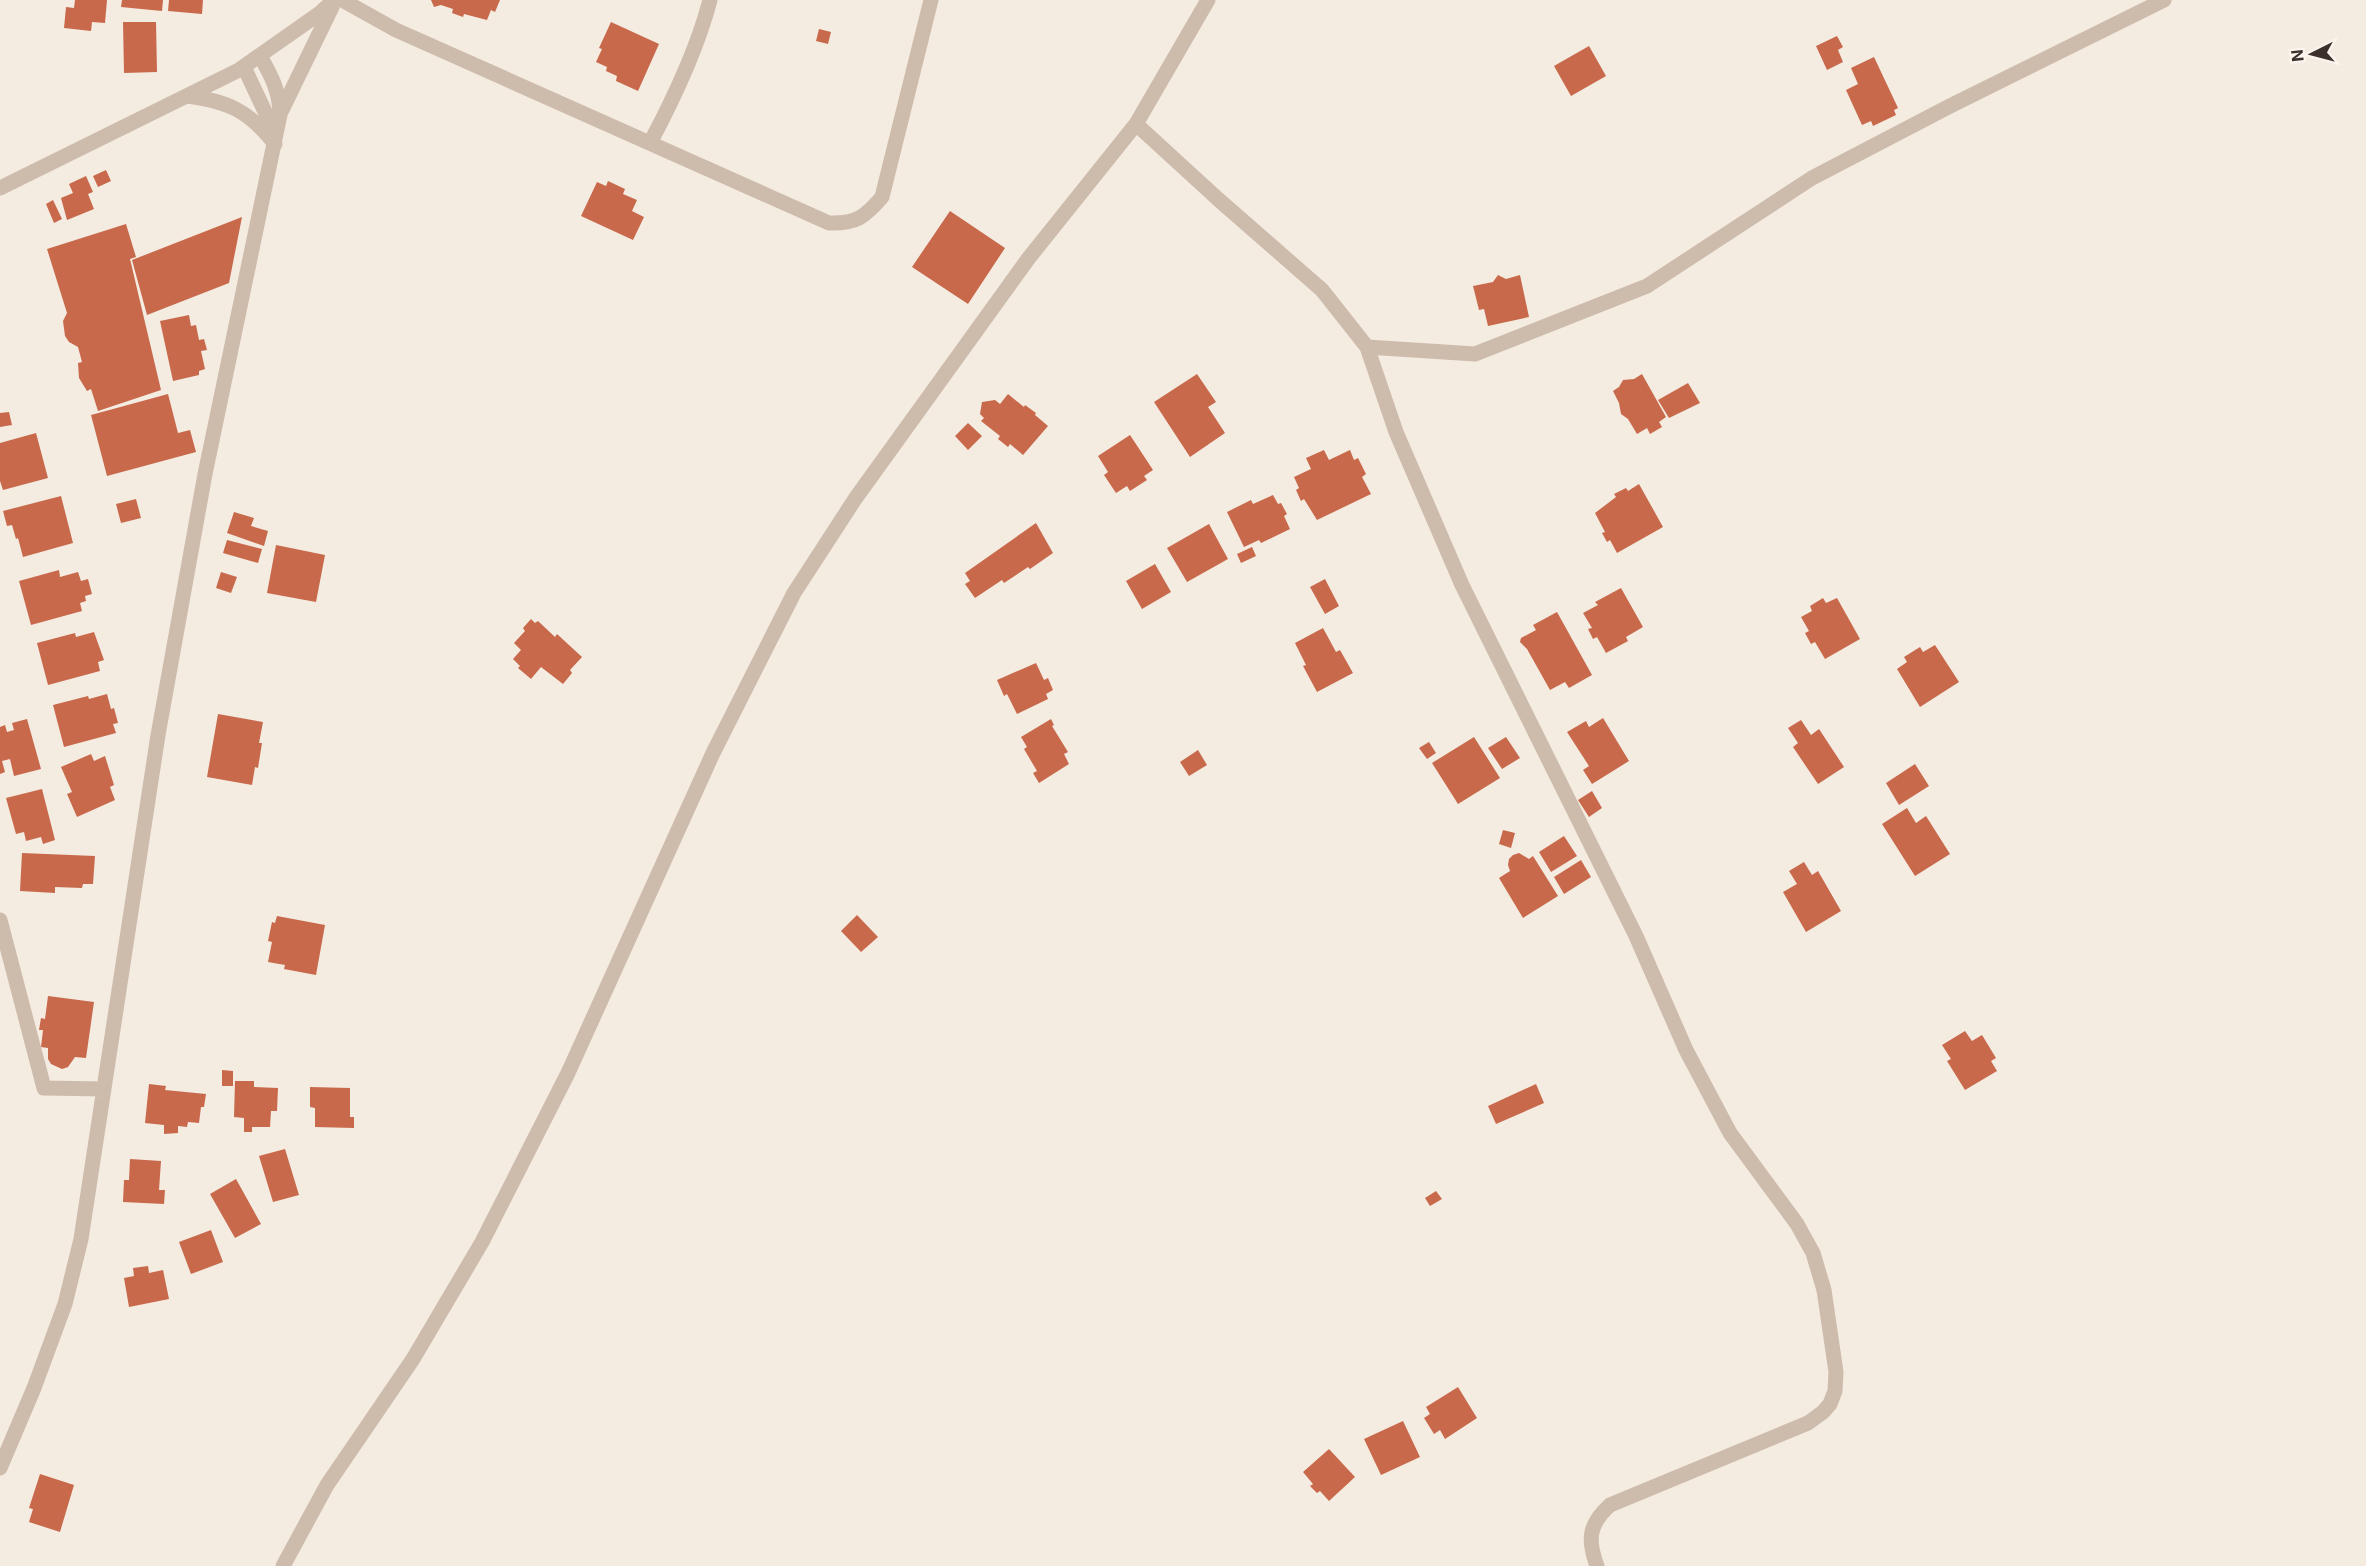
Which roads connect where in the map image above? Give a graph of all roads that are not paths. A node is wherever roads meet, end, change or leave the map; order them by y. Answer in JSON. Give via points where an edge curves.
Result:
{"nodes":[{"id":1,"x":334,"y":0,"type":"edge"},
{"id":2,"x":342,"y":0,"type":"edge"},
{"id":3,"x":710,"y":0,"type":"edge"},
{"id":4,"x":931,"y":0,"type":"edge"},
{"id":5,"x":1208,"y":0,"type":"edge"},
{"id":6,"x":2160,"y":1,"type":"edge"},
{"id":7,"x":260,"y":56,"type":"junction"},
{"id":8,"x":244,"y":67,"type":"junction"},
{"id":9,"x":187,"y":96,"type":"junction"},
{"id":10,"x":280,"y":115,"type":"junction"},
{"id":11,"x":1136,"y":124,"type":"junction"},
{"id":12,"x":275,"y":139,"type":"junction"},
{"id":13,"x":650,"y":143,"type":"junction"},
{"id":14,"x":0,"y":188,"type":"edge"},
{"id":15,"x":1367,"y":347,"type":"junction"},
{"id":16,"x":0,"y":920,"type":"edge"},
{"id":17,"x":104,"y":1089,"type":"junction"},
{"id":18,"x":0,"y":1468,"type":"edge"},
{"id":19,"x":283,"y":1566,"type":"edge"},
{"id":20,"x":1597,"y":1566,"type":"edge"}],
"edges":[{"from":1,"to":7,"type":"street"},
{"from":1,"to":10,"type":"street"},
{"from":2,"to":13,"type":"street","via":[[396,30]]},
{"from":3,"to":13,"type":"street","via":[[675,96]]},
{"from":4,"to":13,"type":"street","via":[[882,197],[868,214],[847,223],[829,223]]},
{"from":5,"to":11,"type":"street"},
{"from":6,"to":15,"type":"street","via":[[1812,178],[1647,286],[1475,354]]},
{"from":7,"to":8,"type":"street"},
{"from":7,"to":10,"type":"street","via":[[276,87]]},
{"from":8,"to":9,"type":"street"},
{"from":8,"to":12,"type":"street"},
{"from":9,"to":12,"type":"street","via":[[231,105]]},
{"from":9,"to":14,"type":"street"},
{"from":10,"to":12,"type":"street"},
{"from":11,"to":15,"type":"street","via":[[1322,290]]},
{"from":11,"to":19,"type":"street","via":[[1028,259],[855,499],[794,593],[713,753],[568,1073],[482,1242],[413,1359],[327,1485]]},
{"from":12,"to":17,"type":"street","via":[[176,632]]},
{"from":15,"to":20,"type":"street","via":[[1396,432],[1462,585],[1635,936],[1686,1050],[1730,1133],[1797,1224],[1813,1253],[1824,1290],[1836,1372],[1830,1404],[1808,1423],[1610,1505],[1592,1528],[1590,1540]]},
{"from":16,"to":17,"type":"street","via":[[44,1088]]},
{"from":17,"to":18,"type":"street","via":[[81,1239],[65,1304]]}]}
